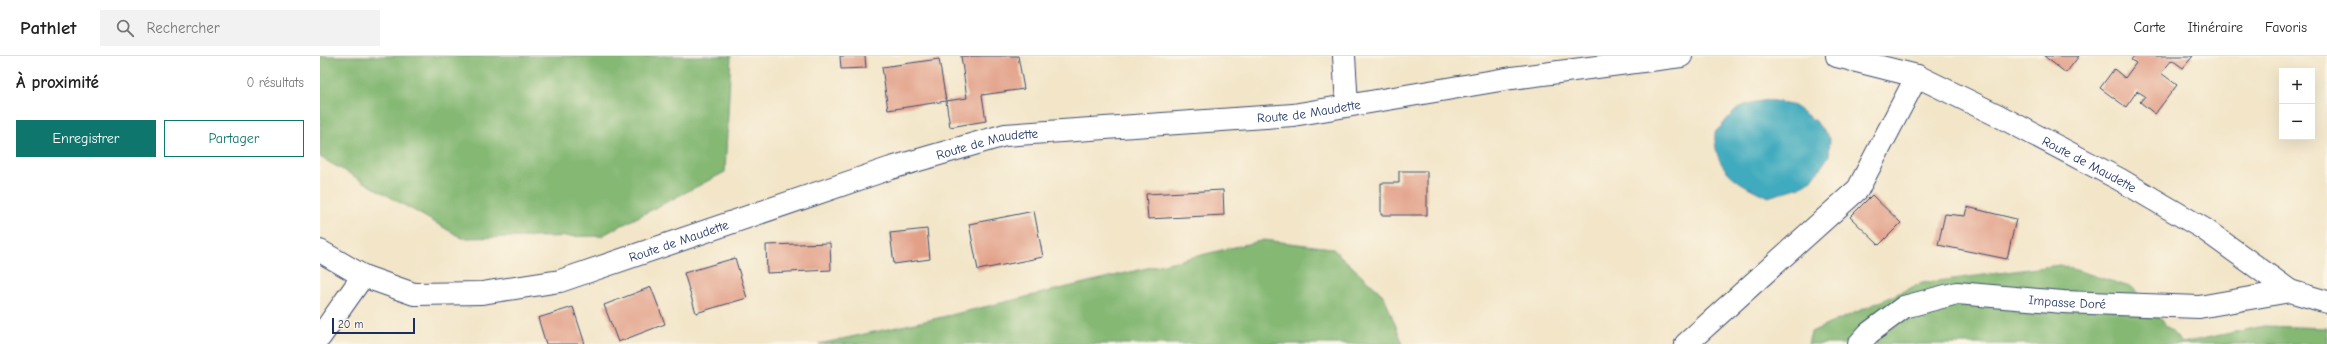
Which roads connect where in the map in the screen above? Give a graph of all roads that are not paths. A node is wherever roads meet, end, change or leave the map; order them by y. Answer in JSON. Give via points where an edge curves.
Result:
{"nodes":[{"id":1,"x":1344,"y":56,"type":"edge"},
{"id":2,"x":1681,"y":56,"type":"edge"},
{"id":3,"x":1837,"y":56,"type":"edge"},
{"id":4,"x":1917,"y":76,"type":"junction"},
{"id":5,"x":1347,"y":106,"type":"junction"},
{"id":6,"x":320,"y":251,"type":"edge"},
{"id":7,"x":363,"y":276,"type":"junction"},
{"id":8,"x":2290,"y":291,"type":"junction"},
{"id":9,"x":2327,"y":302,"type":"edge"},
{"id":10,"x":320,"y":337,"type":"edge"},
{"id":11,"x":1686,"y":344,"type":"edge"},
{"id":12,"x":1859,"y":344,"type":"edge"}],
"edges":[{"from":1,"to":5,"type":"street"},
{"from":2,"to":5,"type":"street","name":"Route de Maudette","via":[[1512,78]]},
{"from":3,"to":4,"type":"street","name":"Route de Maudette"},
{"from":4,"to":8,"type":"street","name":"Route de Maudette","via":[[2119,179],[2204,229]]},
{"from":4,"to":11,"type":"street","via":[[1858,189]]},
{"from":5,"to":7,"type":"street","name":"Route de Maudette","via":[[1293,115],[1005,135],[891,168],[560,281],[482,293],[414,294]]},
{"from":6,"to":7,"type":"street","name":"Route de Maudette"},
{"from":7,"to":10,"type":"street"},
{"from":8,"to":9,"type":"street","name":"Route de Maudette"},
{"from":8,"to":12,"type":"street","name":"Impasse Doré","via":[[2199,306],[2063,302],[1957,293],[1904,307],[1869,333]]}]}
